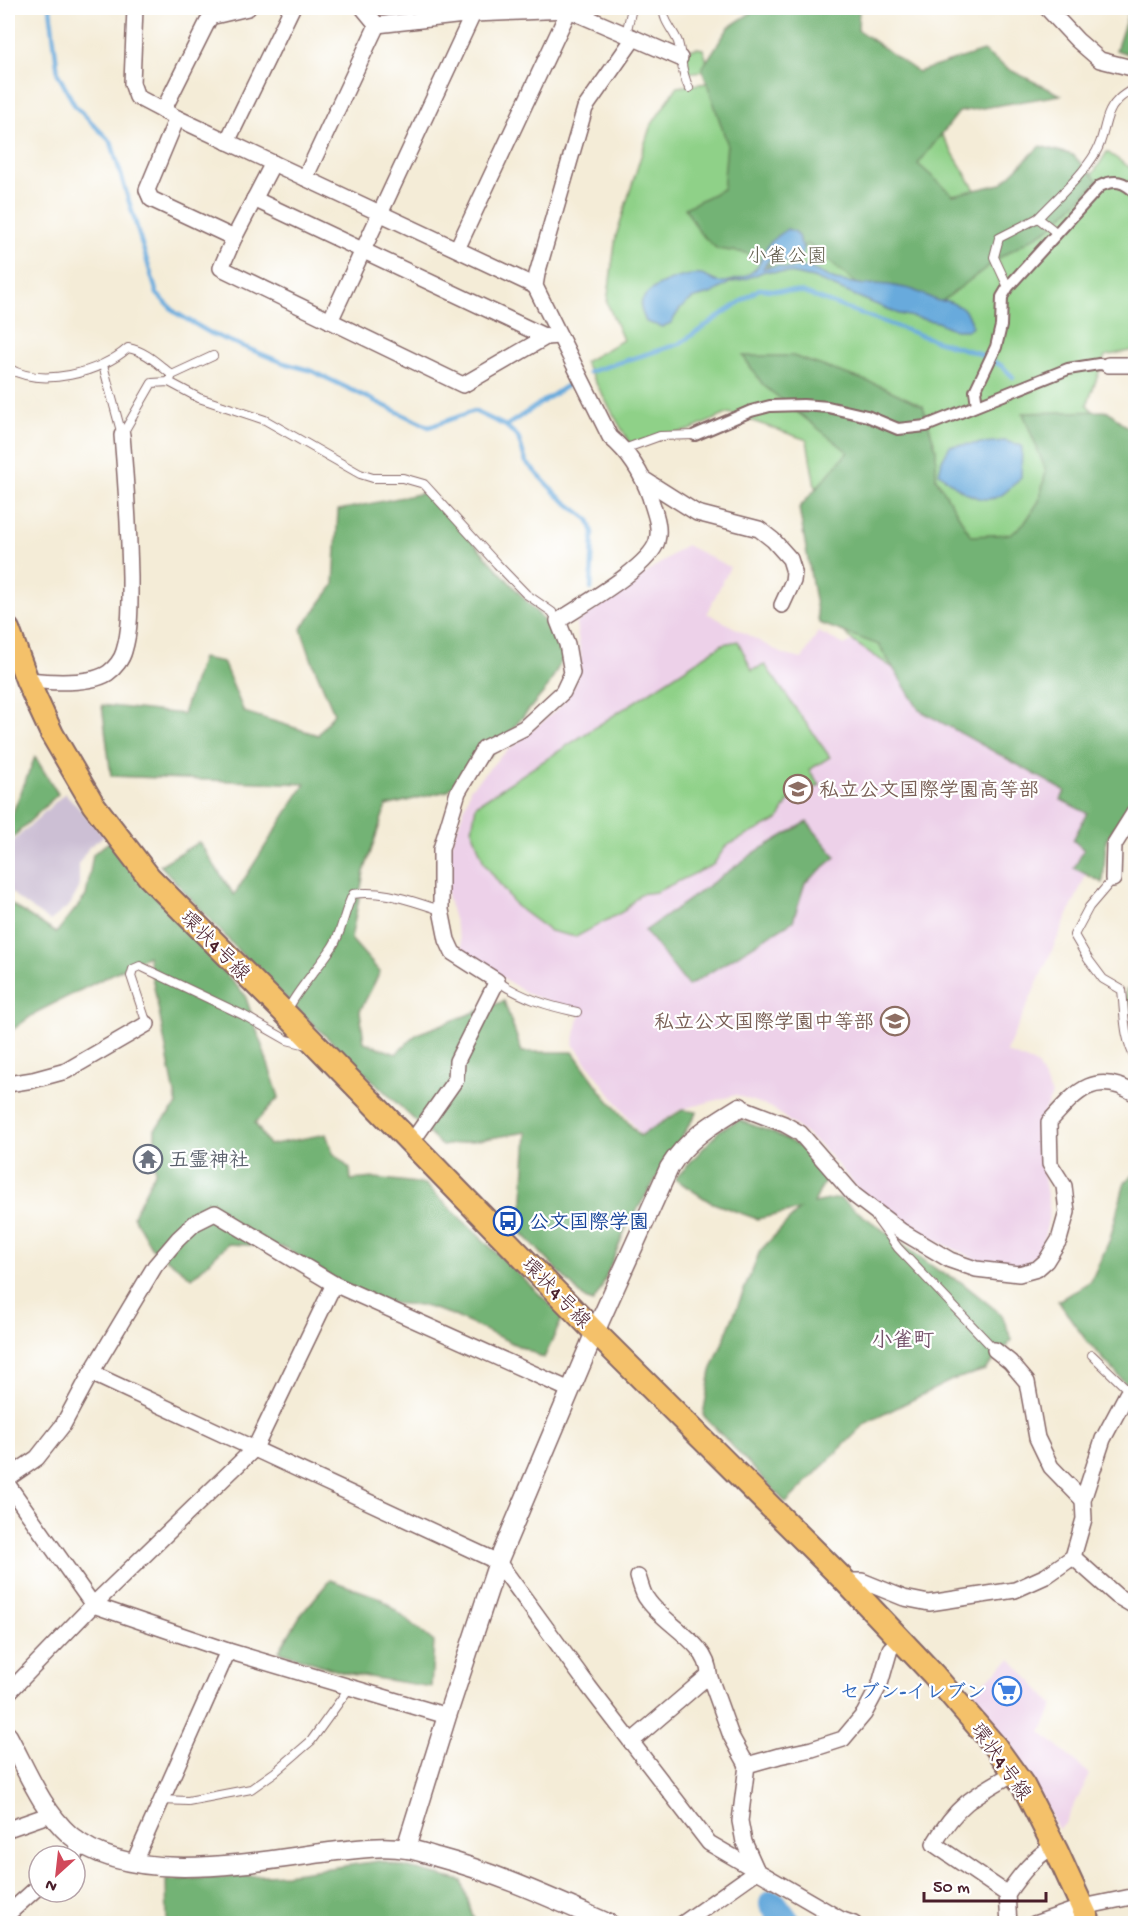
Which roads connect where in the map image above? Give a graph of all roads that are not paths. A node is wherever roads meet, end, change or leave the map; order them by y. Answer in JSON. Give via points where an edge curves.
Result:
{"nodes":[{"id":1,"x":135,"y":8,"type":"edge"},
{"id":2,"x":248,"y":8,"type":"edge"},
{"id":3,"x":292,"y":8,"type":"edge"},
{"id":4,"x":363,"y":8,"type":"edge"},
{"id":5,"x":632,"y":8,"type":"edge"},
{"id":6,"x":664,"y":8,"type":"edge"},
{"id":7,"x":1047,"y":8,"type":"edge"},
{"id":8,"x":568,"y":10,"type":"junction"},
{"id":9,"x":473,"y":14,"type":"junction"},
{"id":10,"x":377,"y":25,"type":"junction"},
{"id":11,"x":630,"y":36,"type":"junction"},
{"id":12,"x":680,"y":58,"type":"junction"},
{"id":13,"x":1136,"y":69,"type":"edge"},
{"id":14,"x":1136,"y":87,"type":"edge"},
{"id":15,"x":689,"y":88,"type":"dead end"},
{"id":16,"x":163,"y":111,"type":"junction"},
{"id":17,"x":177,"y":118,"type":"junction"},
{"id":18,"x":227,"y":142,"type":"junction"},
{"id":19,"x":273,"y":163,"type":"junction"},
{"id":20,"x":305,"y":178,"type":"junction"},
{"id":21,"x":1136,"y":193,"type":"edge"},
{"id":22,"x":254,"y":199,"type":"junction"},
{"id":23,"x":381,"y":213,"type":"junction"},
{"id":24,"x":1038,"y":218,"type":"junction"},
{"id":25,"x":1057,"y":233,"type":"junction"},
{"id":26,"x":234,"y":238,"type":"junction"},
{"id":27,"x":456,"y":249,"type":"junction"},
{"id":28,"x":363,"y":250,"type":"junction"},
{"id":29,"x":535,"y":286,"type":"junction"},
{"id":30,"x":1008,"y":287,"type":"junction"},
{"id":31,"x":330,"y":321,"type":"junction"},
{"id":32,"x":553,"y":336,"type":"junction"},
{"id":33,"x":213,"y":356,"type":"dead end"},
{"id":34,"x":1108,"y":364,"type":"joint"},
{"id":35,"x":103,"y":365,"type":"junction"},
{"id":36,"x":1136,"y":365,"type":"edge"},
{"id":37,"x":8,"y":368,"type":"edge"},
{"id":38,"x":171,"y":378,"type":"junction"},
{"id":39,"x":977,"y":405,"type":"junction"},
{"id":40,"x":122,"y":435,"type":"junction"},
{"id":41,"x":695,"y":435,"type":"joint"},
{"id":42,"x":624,"y":449,"type":"junction"},
{"id":43,"x":645,"y":480,"type":"junction"},
{"id":44,"x":782,"y":605,"type":"dead end"},
{"id":45,"x":558,"y":621,"type":"junction"},
{"id":46,"x":8,"y":629,"type":"edge"},
{"id":47,"x":27,"y":680,"type":"junction"},
{"id":48,"x":1136,"y":810,"type":"edge"},
{"id":49,"x":1113,"y":879,"type":"joint"},
{"id":50,"x":441,"y":910,"type":"junction"},
{"id":51,"x":497,"y":981,"type":"junction"},
{"id":52,"x":577,"y":1012,"type":"dead end"},
{"id":53,"x":286,"y":1014,"type":"junction"},
{"id":54,"x":147,"y":1024,"type":"joint"},
{"id":55,"x":317,"y":1048,"type":"junction"},
{"id":56,"x":1136,"y":1060,"type":"edge"},
{"id":57,"x":8,"y":1084,"type":"edge"},
{"id":58,"x":1136,"y":1094,"type":"edge"},
{"id":59,"x":740,"y":1107,"type":"joint"},
{"id":60,"x":411,"y":1143,"type":"junction"},
{"id":61,"x":866,"y":1205,"type":"junction"},
{"id":62,"x":334,"y":1284,"type":"junction"},
{"id":63,"x":595,"y":1332,"type":"junction"},
{"id":64,"x":995,"y":1350,"type":"joint"},
{"id":65,"x":1092,"y":1355,"type":"dead end"},
{"id":66,"x":91,"y":1372,"type":"junction"},
{"id":67,"x":570,"y":1390,"type":"junction"},
{"id":68,"x":1134,"y":1390,"type":"edge"},
{"id":69,"x":255,"y":1448,"type":"junction"},
{"id":70,"x":8,"y":1478,"type":"edge"},
{"id":71,"x":8,"y":1485,"type":"edge"},
{"id":72,"x":1083,"y":1500,"type":"junction"},
{"id":73,"x":1073,"y":1557,"type":"junction"},
{"id":74,"x":498,"y":1562,"type":"junction"},
{"id":75,"x":638,"y":1577,"type":"dead end"},
{"id":76,"x":845,"y":1581,"type":"junction"},
{"id":77,"x":93,"y":1605,"type":"junction"},
{"id":78,"x":1136,"y":1606,"type":"edge"},
{"id":79,"x":901,"y":1639,"type":"junction"},
{"id":80,"x":228,"y":1651,"type":"junction"},
{"id":81,"x":709,"y":1675,"type":"junction"},
{"id":82,"x":350,"y":1687,"type":"junction"},
{"id":83,"x":8,"y":1693,"type":"edge"},
{"id":84,"x":447,"y":1716,"type":"junction"},
{"id":85,"x":8,"y":1736,"type":"edge"},
{"id":86,"x":631,"y":1742,"type":"junction"},
{"id":87,"x":747,"y":1765,"type":"junction"},
{"id":88,"x":1014,"y":1773,"type":"junction"},
{"id":89,"x":161,"y":1800,"type":"junction"},
{"id":90,"x":51,"y":1814,"type":"junction"},
{"id":91,"x":8,"y":1829,"type":"edge"},
{"id":92,"x":74,"y":1844,"type":"edge"},
{"id":93,"x":1054,"y":1846,"type":"junction"},
{"id":94,"x":406,"y":1848,"type":"junction"},
{"id":95,"x":87,"y":1853,"type":"edge"},
{"id":96,"x":134,"y":1862,"type":"junction"},
{"id":97,"x":757,"y":1871,"type":"junction"},
{"id":98,"x":1007,"y":1894,"type":"junction"},
{"id":99,"x":1136,"y":1896,"type":"edge"},
{"id":100,"x":27,"y":1897,"type":"edge"},
{"id":101,"x":8,"y":1914,"type":"edge"},
{"id":102,"x":1087,"y":1915,"type":"edge"},
{"id":103,"x":610,"y":1923,"type":"edge"},
{"id":104,"x":682,"y":1923,"type":"edge"},
{"id":105,"x":854,"y":1923,"type":"edge"},
{"id":106,"x":1009,"y":1923,"type":"edge"},
{"id":107,"x":1034,"y":1923,"type":"edge"}],
"edges":[{"from":1,"to":16,"type":"street","via":[[132,83],[137,97]]},
{"from":2,"to":16,"type":"street","via":[[210,16]]},
{"from":3,"to":18,"type":"street"},
{"from":4,"to":10,"type":"street"},
{"from":5,"to":11,"type":"lane"},
{"from":6,"to":12,"type":"lane"},
{"from":7,"to":13,"type":"street","via":[[1100,60]]},
{"from":8,"to":9,"type":"street"},
{"from":8,"to":11,"type":"street"},
{"from":8,"to":27,"type":"street"},
{"from":9,"to":10,"type":"street"},
{"from":9,"to":23,"type":"street"},
{"from":10,"to":20,"type":"street"},
{"from":11,"to":12,"type":"street"},
{"from":11,"to":29,"type":"street","via":[[585,108]]},
{"from":12,"to":15,"type":"lane"},
{"from":14,"to":24,"type":"lane","via":[[1109,110],[1095,153]]},
{"from":16,"to":17,"type":"street"},
{"from":17,"to":18,"type":"street"},
{"from":17,"to":26,"type":"street","via":[[147,190],[151,199]]},
{"from":18,"to":19,"type":"street"},
{"from":19,"to":20,"type":"street"},
{"from":19,"to":22,"type":"street"},
{"from":20,"to":23,"type":"street"},
{"from":21,"to":25,"type":"street","via":[[1119,182],[1100,186]]},
{"from":22,"to":26,"type":"street"},
{"from":22,"to":28,"type":"street"},
{"from":23,"to":27,"type":"street"},
{"from":23,"to":28,"type":"street"},
{"from":24,"to":25,"type":"lane"},
{"from":24,"to":30,"type":"lane","via":[[999,238],[994,257]]},
{"from":25,"to":30,"type":"street"},
{"from":26,"to":31,"type":"street","via":[[221,268]]},
{"from":27,"to":29,"type":"street"},
{"from":28,"to":31,"type":"street"},
{"from":28,"to":32,"type":"street"},
{"from":29,"to":32,"type":"street"},
{"from":30,"to":39,"type":"street","via":[[1002,297],[995,350],[975,391]]},
{"from":31,"to":32,"type":"street","via":[[463,385]]},
{"from":32,"to":42,"type":"street","via":[[610,437]]},
{"from":33,"to":38,"type":"lane"},
{"from":34,"to":36,"type":"street"},
{"from":34,"to":39,"type":"street","via":[[1068,369]]},
{"from":35,"to":37,"type":"lane","via":[[57,377],[36,377]]},
{"from":35,"to":38,"type":"lane","via":[[128,348],[137,349]]},
{"from":35,"to":40,"type":"lane"},
{"from":38,"to":40,"type":"lane","via":[[152,383]]},
{"from":38,"to":45,"type":"lane","via":[[199,398],[265,420],[360,474],[424,484],[496,564]]},
{"from":39,"to":41,"type":"street","via":[[926,426],[898,429],[867,416],[828,407],[770,406]]},
{"from":40,"to":47,"type":"street","via":[[130,608],[124,651],[107,674],[86,680]]},
{"from":41,"to":42,"type":"lane","via":[[660,436]]},
{"from":42,"to":43,"type":"street"},
{"from":43,"to":44,"type":"street","via":[[697,513],[759,529],[773,540],[790,559],[794,572]]},
{"from":43,"to":45,"type":"street","via":[[658,523],[657,541],[650,556]]},
{"from":45,"to":50,"type":"street","via":[[572,673],[563,692],[524,728],[484,748],[458,792],[441,849]]},
{"from":46,"to":47,"type":"main road","name":"環状4号線"},
{"from":47,"to":53,"type":"main road","name":"環状4号線","via":[[52,734],[93,804],[149,877]]},
{"from":48,"to":49,"type":"street","via":[[1114,845]]},
{"from":49,"to":56,"type":"lane","via":[[1089,907],[1074,936],[1103,979],[1122,990],[1123,1025]]},
{"from":50,"to":51,"type":"street","via":[[453,953]]},
{"from":50,"to":53,"type":"lane","via":[[390,895],[353,894],[334,944],[294,997]]},
{"from":51,"to":52,"type":"lane","via":[[547,1006]]},
{"from":51,"to":60,"type":"street","via":[[457,1061],[456,1079]]},
{"from":53,"to":55,"type":"main road","name":"環状4号線"},
{"from":54,"to":55,"type":"lane","via":[[131,976],[133,969],[140,966],[287,1040]]},
{"from":54,"to":57,"type":"street","via":[[66,1071]]},
{"from":55,"to":60,"type":"main road","name":"環状4号線"},
{"from":58,"to":61,"type":"street","via":[[1106,1082],[1092,1085],[1072,1097],[1049,1122],[1050,1164],[1064,1186],[1067,1212],[1059,1240],[1037,1269],[1000,1272],[960,1265],[901,1231]]},
{"from":59,"to":61,"type":"street","via":[[800,1133]]},
{"from":59,"to":63,"type":"street","via":[[714,1122],[679,1152]]},
{"from":60,"to":63,"type":"main road","name":"環状4号線"},
{"from":61,"to":64,"type":"lane","via":[[898,1248]]},
{"from":62,"to":66,"type":"street","via":[[215,1214],[195,1223],[155,1266]]},
{"from":62,"to":67,"type":"street"},
{"from":62,"to":69,"type":"street"},
{"from":63,"to":67,"type":"street"},
{"from":63,"to":76,"type":"main road","name":"環状4号線"},
{"from":64,"to":72,"type":"street","via":[[1027,1382],[1037,1438],[1051,1467]]},
{"from":65,"to":68,"type":"lane","via":[[1125,1387]]},
{"from":66,"to":69,"type":"street"},
{"from":66,"to":70,"type":"street","via":[[63,1425],[37,1458]]},
{"from":67,"to":74,"type":"street"},
{"from":68,"to":72,"type":"street","via":[[1127,1394],[1103,1439]]},
{"from":69,"to":74,"type":"street"},
{"from":69,"to":77,"type":"street"},
{"from":71,"to":77,"type":"street"},
{"from":72,"to":73,"type":"street","via":[[1084,1518]]},
{"from":73,"to":76,"type":"street","via":[[1046,1576],[1015,1590],[929,1603],[904,1598],[862,1581]]},
{"from":73,"to":78,"type":"street","via":[[1117,1596]]},
{"from":74,"to":84,"type":"street"},
{"from":74,"to":86,"type":"street"},
{"from":75,"to":81,"type":"street","via":[[646,1599],[703,1654]]},
{"from":76,"to":79,"type":"main road","name":"環状4号線"},
{"from":77,"to":80,"type":"street"},
{"from":77,"to":83,"type":"street"},
{"from":79,"to":87,"type":"street","via":[[890,1649],[880,1684],[864,1714],[843,1739]]},
{"from":79,"to":88,"type":"main road","name":"環状4号線","via":[[968,1712]]},
{"from":80,"to":82,"type":"street"},
{"from":80,"to":89,"type":"street"},
{"from":81,"to":86,"type":"street"},
{"from":81,"to":87,"type":"street","via":[[731,1736]]},
{"from":82,"to":84,"type":"street"},
{"from":82,"to":89,"type":"lane","via":[[311,1741],[251,1789],[188,1800]]},
{"from":84,"to":94,"type":"street"},
{"from":85,"to":90,"type":"street"},
{"from":86,"to":97,"type":"street","via":[[709,1843]]},
{"from":87,"to":97,"type":"street","via":[[740,1821]]},
{"from":88,"to":93,"type":"main road","name":"環状4号線"},
{"from":88,"to":98,"type":"street","via":[[961,1806],[934,1844]]},
{"from":89,"to":96,"type":"street"},
{"from":90,"to":91,"type":"street"},
{"from":90,"to":92,"type":"street"},
{"from":93,"to":98,"type":"street","via":[[1034,1860]]},
{"from":93,"to":102,"type":"main road","name":"環状4号線"},
{"from":94,"to":96,"type":"street","via":[[367,1848],[203,1868]]},
{"from":94,"to":103,"type":"street","via":[[492,1873]]},
{"from":95,"to":96,"type":"street"},
{"from":97,"to":104,"type":"street"},
{"from":97,"to":105,"type":"street","via":[[840,1919]]},
{"from":98,"to":106,"type":"street"},
{"from":99,"to":102,"type":"street"},
{"from":100,"to":101,"type":"street"},
{"from":102,"to":107,"type":"street"}]}
